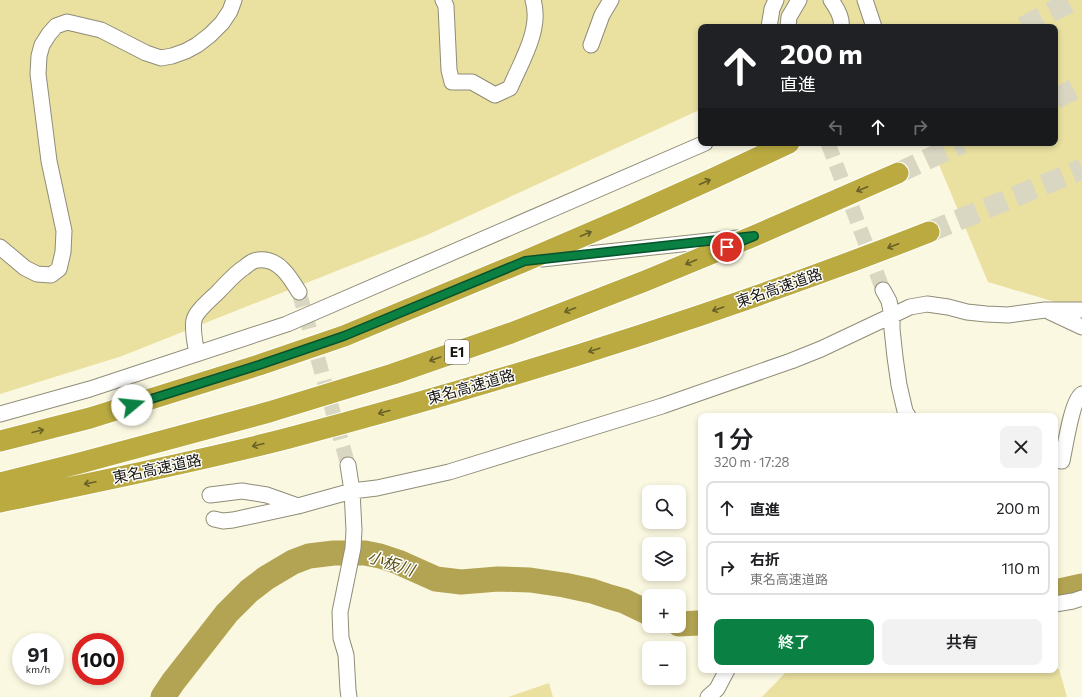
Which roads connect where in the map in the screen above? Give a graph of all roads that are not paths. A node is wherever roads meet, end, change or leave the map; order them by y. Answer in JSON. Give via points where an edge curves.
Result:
{"nodes":[{"id":1,"x":234,"y":0,"type":"edge"},
{"id":2,"x":443,"y":0,"type":"edge"},
{"id":3,"x":533,"y":0,"type":"edge"},
{"id":4,"x":611,"y":0,"type":"edge"},
{"id":5,"x":776,"y":0,"type":"edge"},
{"id":6,"x":799,"y":0,"type":"edge"},
{"id":7,"x":831,"y":0,"type":"edge"},
{"id":8,"x":865,"y":0,"type":"edge"},
{"id":9,"x":770,"y":24,"type":"edge"},
{"id":10,"x":788,"y":24,"type":"edge"},
{"id":11,"x":842,"y":24,"type":"edge"},
{"id":12,"x":873,"y":24,"type":"edge"},
{"id":13,"x":591,"y":44,"type":"dead end"},
{"id":14,"x":698,"y":146,"type":"edge"},
{"id":15,"x":783,"y":146,"type":"edge"},
{"id":16,"x":898,"y":173,"type":"tunnel mouth"},
{"id":17,"x":929,"y":232,"type":"tunnel mouth"},
{"id":18,"x":754,"y":236,"type":"junction"},
{"id":19,"x":0,"y":247,"type":"edge"},
{"id":20,"x":525,"y":261,"type":"junction"},
{"id":21,"x":883,"y":290,"type":"tunnel mouth"},
{"id":22,"x":299,"y":292,"type":"tunnel mouth"},
{"id":23,"x":1045,"y":310,"type":"junction"},
{"id":24,"x":1082,"y":310,"type":"edge"},
{"id":25,"x":892,"y":316,"type":"junction"},
{"id":26,"x":1082,"y":327,"type":"edge"},
{"id":27,"x":197,"y":354,"type":"junction"},
{"id":28,"x":1082,"y":394,"type":"edge"},
{"id":29,"x":906,"y":413,"type":"edge"},
{"id":30,"x":0,"y":414,"type":"edge"},
{"id":31,"x":0,"y":441,"type":"edge"},
{"id":32,"x":1058,"y":460,"type":"edge"},
{"id":33,"x":348,"y":465,"type":"tunnel mouth"},
{"id":34,"x":0,"y":483,"type":"edge"},
{"id":35,"x":352,"y":491,"type":"junction"},
{"id":36,"x":210,"y":495,"type":"dead end"},
{"id":37,"x":0,"y":502,"type":"edge"},
{"id":38,"x":298,"y":506,"type":"junction"},
{"id":39,"x":214,"y":519,"type":"dead end"},
{"id":40,"x":1082,"y":598,"type":"edge"},
{"id":41,"x":1058,"y":604,"type":"edge"},
{"id":42,"x":725,"y":673,"type":"edge"},
{"id":43,"x":349,"y":697,"type":"edge"},
{"id":44,"x":708,"y":697,"type":"edge"}],
"edges":[{"from":1,"to":19,"type":"street","via":[[222,23],[206,38],[186,51],[161,58],[146,54],[101,30],[67,22],[56,26],[42,45],[38,74],[49,161],[64,231],[59,270],[51,275],[37,274]]},
{"from":2,"to":3,"type":"street","via":[[446,6],[449,70],[452,82],[472,82],[495,95],[510,88],[528,49],[535,25]]},
{"from":4,"to":13,"type":"street"},
{"from":5,"to":9,"type":"street"},
{"from":6,"to":10,"type":"street"},
{"from":7,"to":11,"type":"street"},
{"from":8,"to":12,"type":"street"},
{"from":14,"to":27,"type":"street","via":[[309,315]]},
{"from":20,"to":15,"type":"highway","one_way":true},
{"from":16,"to":18,"type":"highway","name":"東名高速道路","number":"E1","one_way":true},
{"from":17,"to":37,"type":"highway","name":"東名高速道路","one_way":true,"via":[[639,336],[421,402],[202,459]]},
{"from":18,"to":20,"type":"street"},
{"from":18,"to":34,"type":"highway","name":"東名高速道路","number":"E1","one_way":true,"via":[[511,333],[393,374],[269,412]]},
{"from":31,"to":20,"type":"highway","one_way":true,"via":[[90,418],[344,336]]},
{"from":21,"to":25,"type":"street","via":[[889,301]]},
{"from":22,"to":27,"type":"street","via":[[291,278],[271,260],[257,260],[243,267],[196,315],[194,342]]},
{"from":23,"to":24,"type":"street"},
{"from":23,"to":25,"type":"street","via":[[1008,315],[986,314],[927,304],[910,307]]},
{"from":23,"to":26,"type":"street"},
{"from":25,"to":29,"type":"street","via":[[897,375]]},
{"from":25,"to":35,"type":"street","via":[[791,361],[662,406],[449,472]]},
{"from":27,"to":30,"type":"street","via":[[90,389]]},
{"from":28,"to":32,"type":"street","via":[[1078,396],[1073,408],[1062,461]]},
{"from":33,"to":35,"type":"street"},
{"from":35,"to":38,"type":"street"},
{"from":35,"to":43,"type":"street","via":[[353,548],[340,612]]},
{"from":36,"to":38,"type":"street","via":[[242,491],[266,495]]},
{"from":38,"to":39,"type":"street","via":[[233,520]]},
{"from":40,"to":41,"type":"street"},
{"from":42,"to":44,"type":"street","via":[[716,690]]}]}
